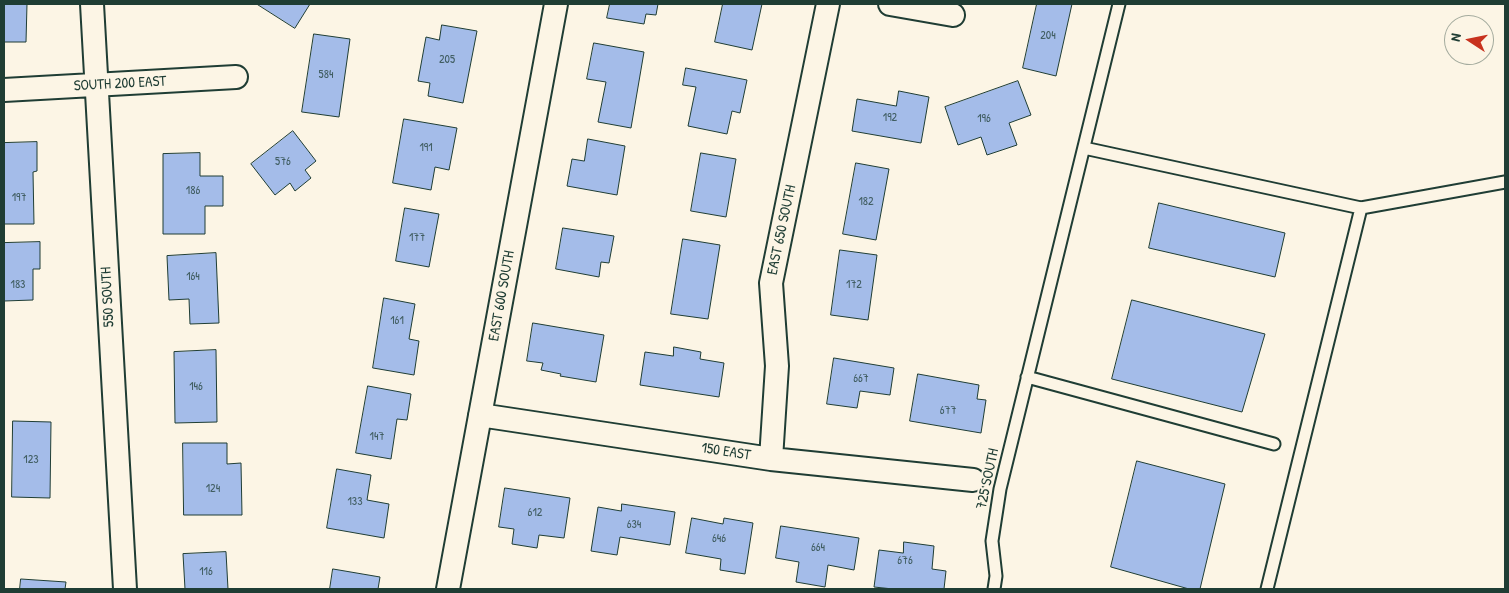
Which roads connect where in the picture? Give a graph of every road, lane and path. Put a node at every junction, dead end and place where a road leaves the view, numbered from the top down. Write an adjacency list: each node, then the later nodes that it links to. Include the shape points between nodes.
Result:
1 (92, 4): 8 (street, 550 SOUTH)
2 (556, 4): 14 (street, EAST 600 SOUTH)
3 (828, 4): 16 (street, EAST 650 SOUTH, via 771,283 777,366)
4 (890, 4): 6 (street)
5 (1119, 4): 10 (lane, 725 SOUTH)
6 (954, 15)
7 (236, 77): 8 (street, SOUTH 200 EAST)
8 (97, 85): 9 (street, SOUTH 200 EAST); 18 (street, 550 SOUTH)
9 (4, 90)
10 (1084, 148): 12 (lane); 13 (lane, 725 SOUTH)
11 (1505, 182): 12 (lane)
12 (1361, 208): 21 (lane)
13 (1027, 377): 15 (lane); 20 (lane, 725 SOUTH, via 1000,489 992,541 996,576)
14 (480, 414): 16 (street, 150 EAST); 19 (street, EAST 600 SOUTH)
15 (1274, 444)
16 (771, 459): 17 (street, 150 EAST)
17 (973, 480)
18 (125, 589)
19 (448, 589)
20 (994, 589)
21 (1267, 589)

